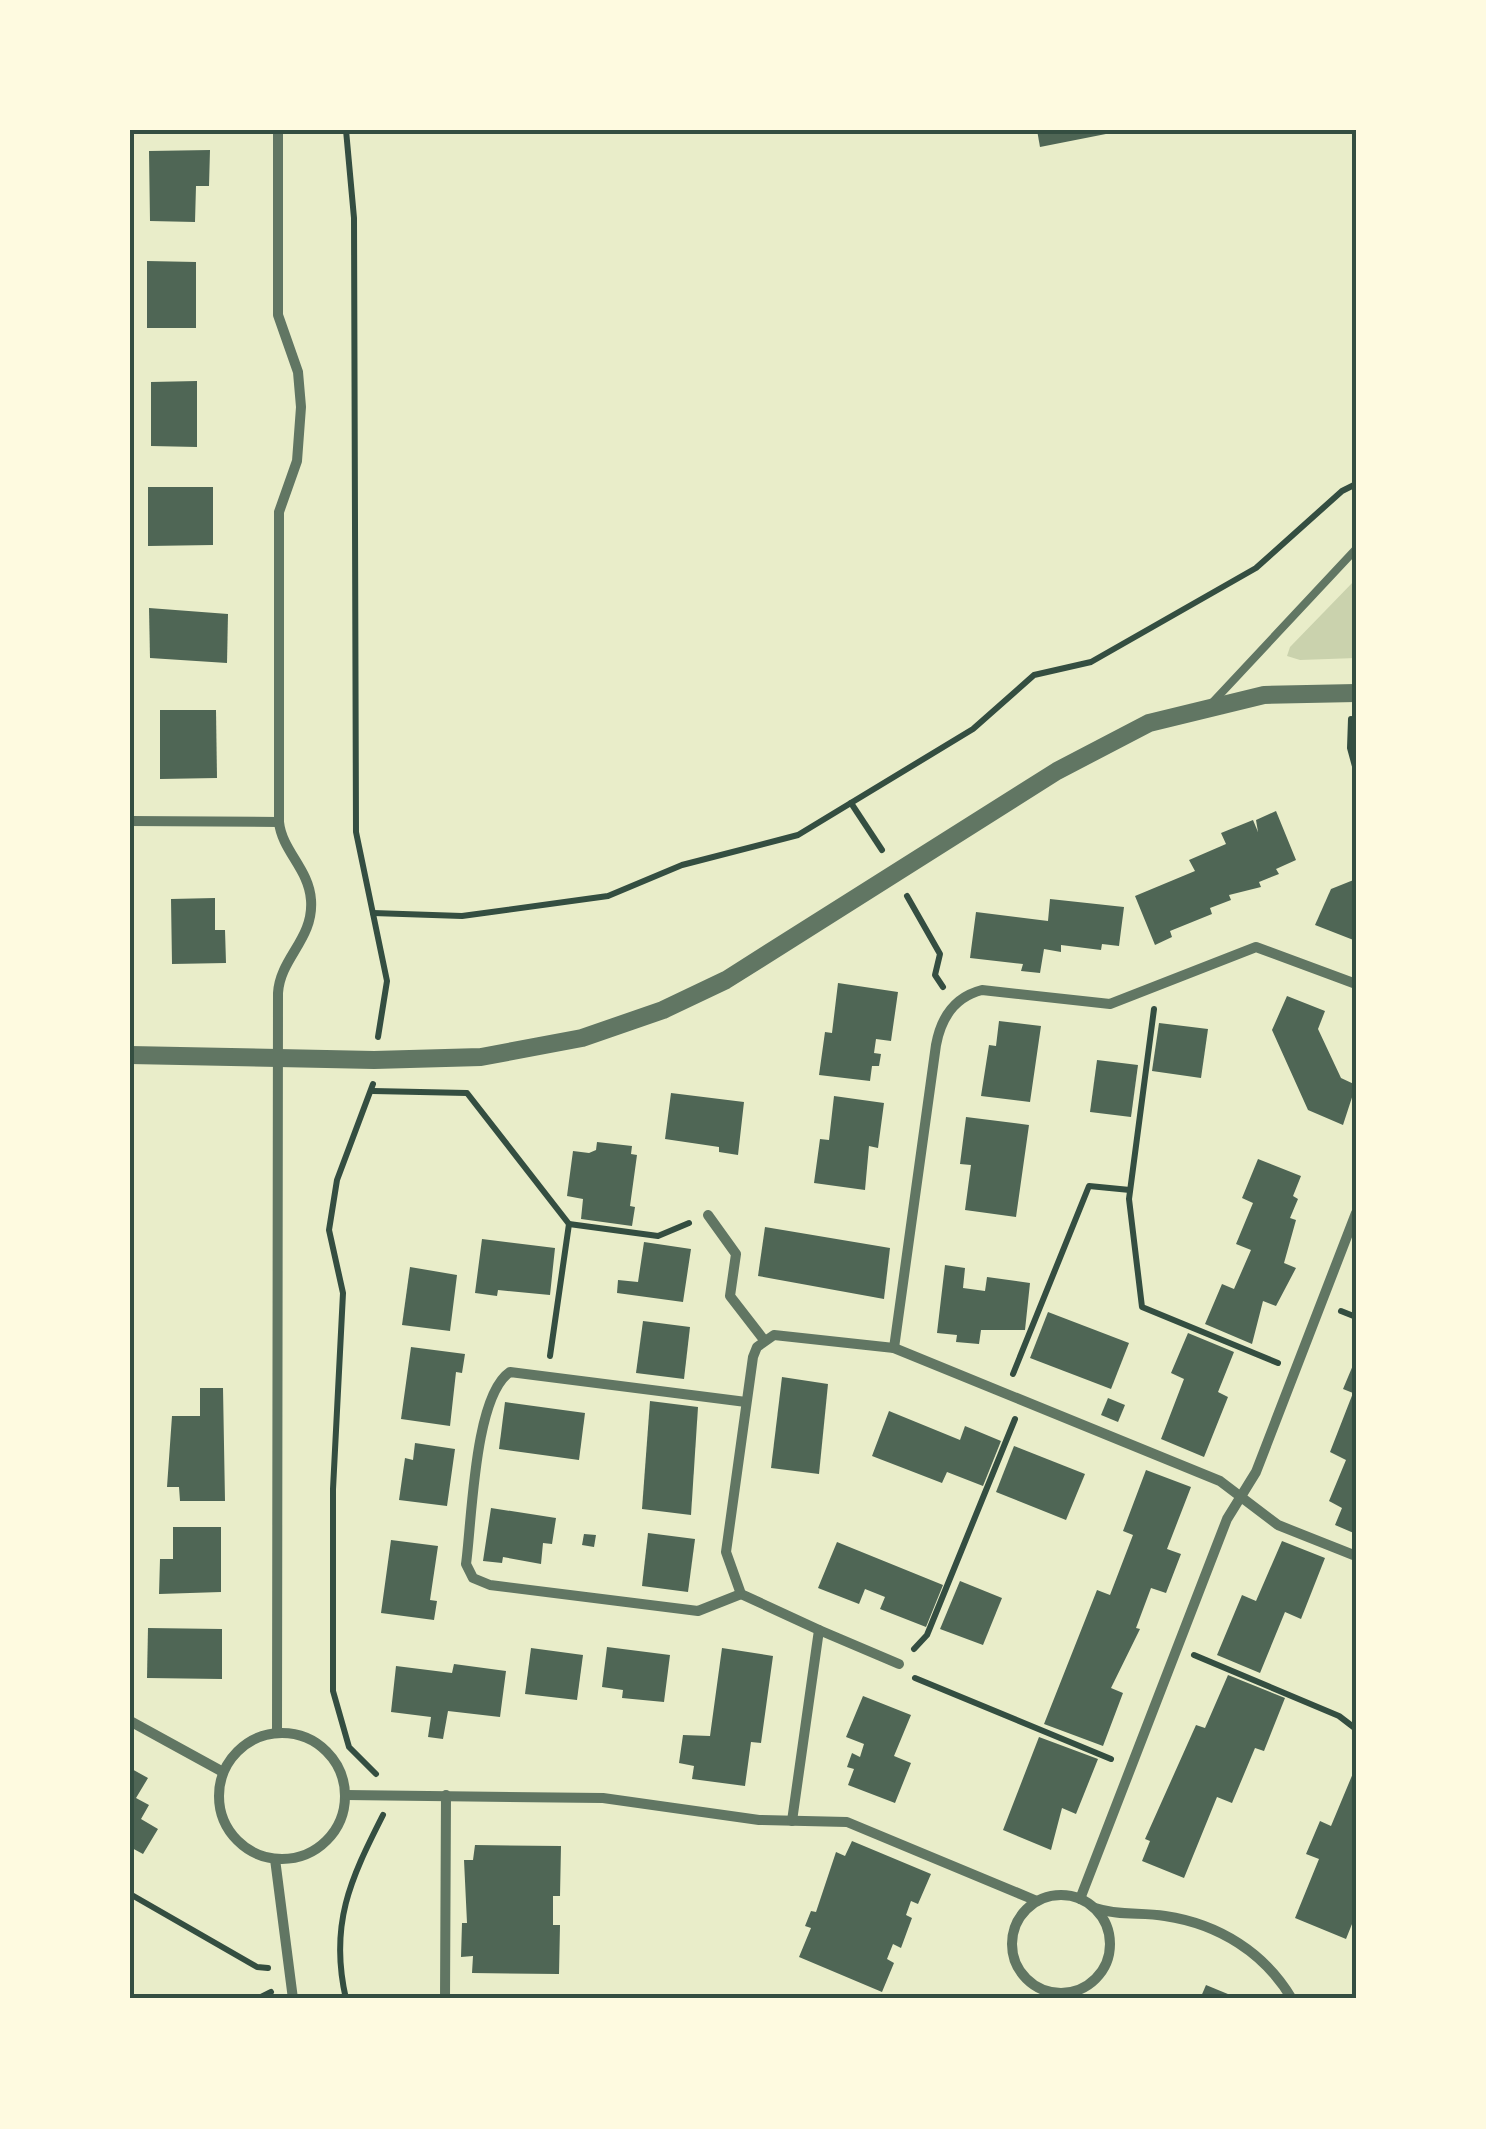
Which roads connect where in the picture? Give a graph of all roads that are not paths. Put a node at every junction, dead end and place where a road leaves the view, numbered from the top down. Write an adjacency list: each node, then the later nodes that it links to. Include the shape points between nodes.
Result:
1 (278, 130): 6 (street, via 278,315 298,372 301,407 298,460 279,512)
2 (1356, 549): 4 (lane)
3 (1354, 693): 4 (street, via 1281,694)
4 (1209, 707): 9 (street, via 1149,724 1057,771 726,980 663,1010 533,1050 481,1057)
5 (130, 821): 6 (street)
6 (279, 822): 9 (street, via 311,900 306,936 278,983)
7 (1356, 984): 13 (street, via 1256,947 1098,1006 993,990 955,1004 936,1044)
8 (130, 1055): 9 (street)
9 (278, 1056): 21 (street)
10 (1356, 1213): 15 (street)
11 (708, 1216): 12 (street, via 736,1254 730,1296)
12 (764, 1340): 13 (street, via 786,1334); 14 (street, via 753,1357)
13 (894, 1348): 15 (street, via 1220,1481)
14 (746, 1402): 17 (street, via 726,1552); 17 (street, via 510,1372 486,1409 468,1572 490,1585 698,1611)
15 (1241, 1498): 16 (street, via 1278,1525); 27 (street, via 1227,1519)
16 (1356, 1556)
17 (741, 1594): 18 (street)
18 (819, 1630): 19 (street); 25 (street)
19 (899, 1664)
20 (130, 1721): 22 (street)
21 (276, 1733): 22 (street, via 250,1741); 23 (street, via 305,1736 321,1746 343,1776)
22 (223, 1772): 26 (street, via 226,1827 239,1843)
23 (346, 1795): 24 (street); 26 (street, via 332,1836 307,1854)
24 (446, 1795): 25 (street, via 603,1798); 32 (street)
25 (792, 1820): 28 (street, via 847,1822)
26 (276, 1859): 31 (street)
27 (1080, 1899): 28 (street); 29 (street)
28 (1037, 1901): 30 (street, via 1012,1938 1018,1968 1044,1990)
29 (1095, 1908): 30 (street, via 1110,1937 1110,1954); 33 (street, via 1178,1919 1240,1943 1268,1962)
30 (1079, 1995)
31 (294, 1999)
32 (444, 1999)
33 (1292, 1999)

